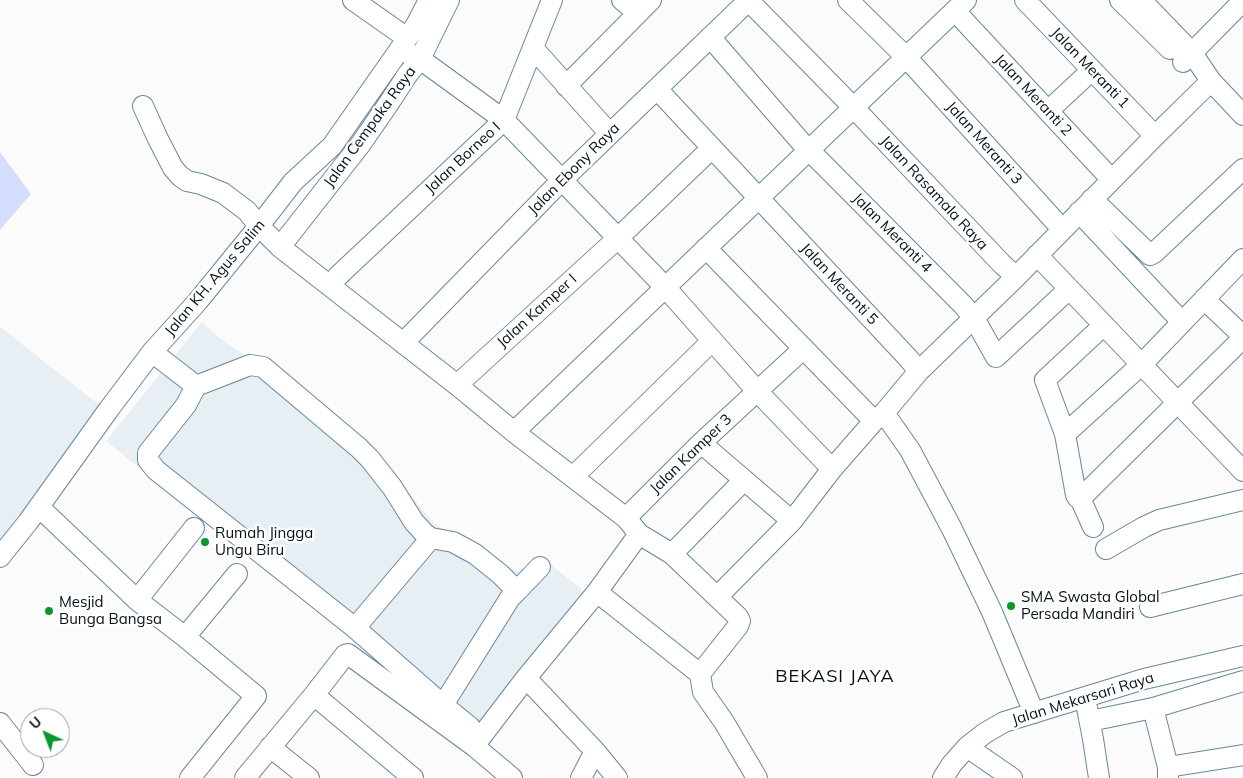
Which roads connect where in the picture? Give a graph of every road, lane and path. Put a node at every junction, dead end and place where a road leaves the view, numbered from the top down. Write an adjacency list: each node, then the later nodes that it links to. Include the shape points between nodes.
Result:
1 (353, 0): 15 (street)
2 (369, 0): 15 (street)
3 (429, 0): 15 (street, Jalan KH. Agus Salim)
4 (449, 0): 20 (street, Jalan Cempaka Raya)
5 (552, 0): 17 (street, Jalan Borneo I)
6 (622, 0): 14 (street)
7 (748, 0): 16 (street, Jalan Ebony Raya); 27 (street, Jalan Rasamala Raya)
8 (1025, 0): 21 (street, Jalan Meranti 1)
9 (1120, 0): 19 (street)
10 (1141, 0): 19 (street)
11 (1243, 1): 19 (street)
12 (855, 2): 18 (street, Jalan Meranti 3)
13 (960, 5): 18 (street); 28 (street, Jalan Meranti 2)
14 (644, 7): 23 (street)
15 (408, 37): 20 (street); 39 (street, Jalan KH. Agus Salim, via 332,146 292,182)
16 (710, 37): 24 (street, Jalan Ebony Raya); 33 (street, Jalan Meranti 4)
17 (534, 48): 23 (street); 29 (street, Jalan Borneo I)
18 (906, 57): 27 (street); 40 (street, Jalan Meranti 3)
19 (1187, 58): 22 (street)
20 (420, 59): 29 (street); 42 (street, Jalan Cempaka Raya, via 360,145)
21 (1092, 70): 28 (street); 31 (street, Jalan Meranti 1)
22 (1211, 81): 25 (street); 31 (street)
23 (566, 86): 30 (street)
24 (657, 89): 30 (street, Jalan Ebony Raya); 32 (street, Jalan Meranti 5)
25 (1239, 101)
26 (143, 106): 39 (street, via 180,176 223,193)
27 (853, 107): 33 (street); 46 (street, Jalan Rasamala Raya)
28 (1048, 111): 36 (street, Jalan Meranti 2)
29 (504, 120): 35 (street); 47 (street, Jalan Borneo I)
30 (610, 134): 35 (street, Jalan Ebony Raya)
31 (1154, 136): 36 (street)
32 (712, 148): 37 (street, Jalan Meranti 5); 41 (street, Jalan Kamper I)
33 (810, 149): 37 (street); 51 (street, Jalan Meranti 4)
34 (1243, 169): 38 (street, via 1150,255)
35 (562, 180): 41 (street); 56 (street, Jalan Ebony Raya)
36 (1112, 180): 38 (street)
37 (758, 198): 43 (street); 60 (street, Jalan Meranti 5)
38 (1086, 206): 40 (street); 52 (street)
39 (260, 226): 42 (street); 58 (street, Jalan KH. Agus Salim)
40 (1062, 229): 44 (street)
41 (618, 238): 48 (street); 61 (street, Jalan Kamper I)
42 (280, 247): 47 (street)
43 (706, 248): 48 (street); 57 (street)
44 (1037, 255): 46 (street); 49 (street)
45 (1243, 259): 50 (street)
46 (1016, 277): 51 (street)
47 (330, 286): 56 (street)
48 (665, 287): 55 (street); 66 (street)
49 (1070, 289): 51 (street, Jalan Meranti 4, via 996,357); 53 (street)
50 (1204, 299): 52 (street); 54 (street)
51 (974, 318): 60 (street)
52 (1182, 322): 59 (street)
53 (1104, 325): 59 (street); 67 (street, via 1045,380)
54 (1243, 337): 64 (street)
55 (712, 341): 63 (street); 71 (street)
56 (404, 344): 61 (street)
57 (803, 349): 63 (street, Jalan Kamper 3); 65 (street)
58 (152, 352): 62 (street); 75 (street, Jalan KH. Agus Salim)
59 (1142, 364): 64 (street); 67 (street)
60 (919, 371): 65 (street)
61 (456, 385): 66 (street)
62 (196, 386): 81 (street, via 250,365 263,367 370,459 414,522); 93 (street, via 186,405 148,453 148,460 156,470)
63 (757, 391): 68 (street, Jalan Kamper 3); 69 (street)
64 (1178, 403): 70 (street); 73 (street)
65 (879, 417): 69 (street); 103 (street, via 914,455 992,612)
66 (514, 432): 71 (street)
67 (1064, 434): 73 (street, via 1076,495)
68 (701, 443): 72 (street); 76 (street, Jalan Kamper 3)
69 (832, 468): 77 (street)
70 (1243, 470)
71 (574, 478): 76 (street)
72 (744, 480): 77 (street); 83 (street)
73 (1080, 498): 78 (street)
74 (1243, 500): 82 (street, via 1159,520)
75 (39, 507): 84 (street, Jalan KH. Agus Salim); 91 (street)
76 (626, 518): 80 (street)
77 (792, 521): 90 (street)
78 (1093, 527)
79 (194, 528): 91 (street)
80 (639, 534): 83 (street); 89 (street)
81 (431, 538): 88 (street, via 453,542 475,554); 93 (street)
82 (1106, 549)
83 (672, 554): 90 (street)
84 (0, 557)
85 (540, 567): 88 (street)
86 (237, 574): 94 (street)
87 (1243, 584): 92 (street)
88 (517, 592): 101 (street, via 510,598)
89 (597, 592): 96 (street); 97 (street)
90 (717, 597): 96 (street, via 740,621)
91 (137, 600): 94 (street)
92 (1150, 607)
93 (355, 628): 101 (street)
94 (185, 637): 114 (street, via 256,696)
95 (1243, 656): 100 (street, Jalan Mekarsari Raya)
96 (700, 674): 121 (street, via 703,692)
97 (526, 678): 106 (street); 109 (street)
98 (1243, 681): 102 (street)
99 (314, 695): 106 (street, via 345,655 350,654); 107 (street); 117 (street)
100 (1084, 697): 103 (street, Jalan Mekarsari Raya); 104 (street)
101 (443, 705): 106 (street)
102 (1154, 708): 104 (street); 113 (street)
103 (1034, 713): 108 (street, Jalan Mekarsari Raya, via 994,726)
104 (1090, 721): 124 (street)
105 (0, 723): 111 (street)
106 (472, 736): 118 (street)
107 (270, 747): 115 (street); 116 (street)
108 (967, 747): 122 (street, Jalan Mekarsari Raya); 123 (street)
109 (595, 751): 119 (street); 120 (street)
110 (1243, 755): 112 (street)
111 (33, 765)
112 (1214, 769): 113 (street)
113 (1168, 772)
114 (190, 778)
115 (245, 778)
116 (309, 778)
117 (413, 778)
118 (512, 778)
119 (581, 778)
120 (617, 778)
121 (756, 778)
122 (943, 778)
123 (1012, 778)
124 (1099, 778)

